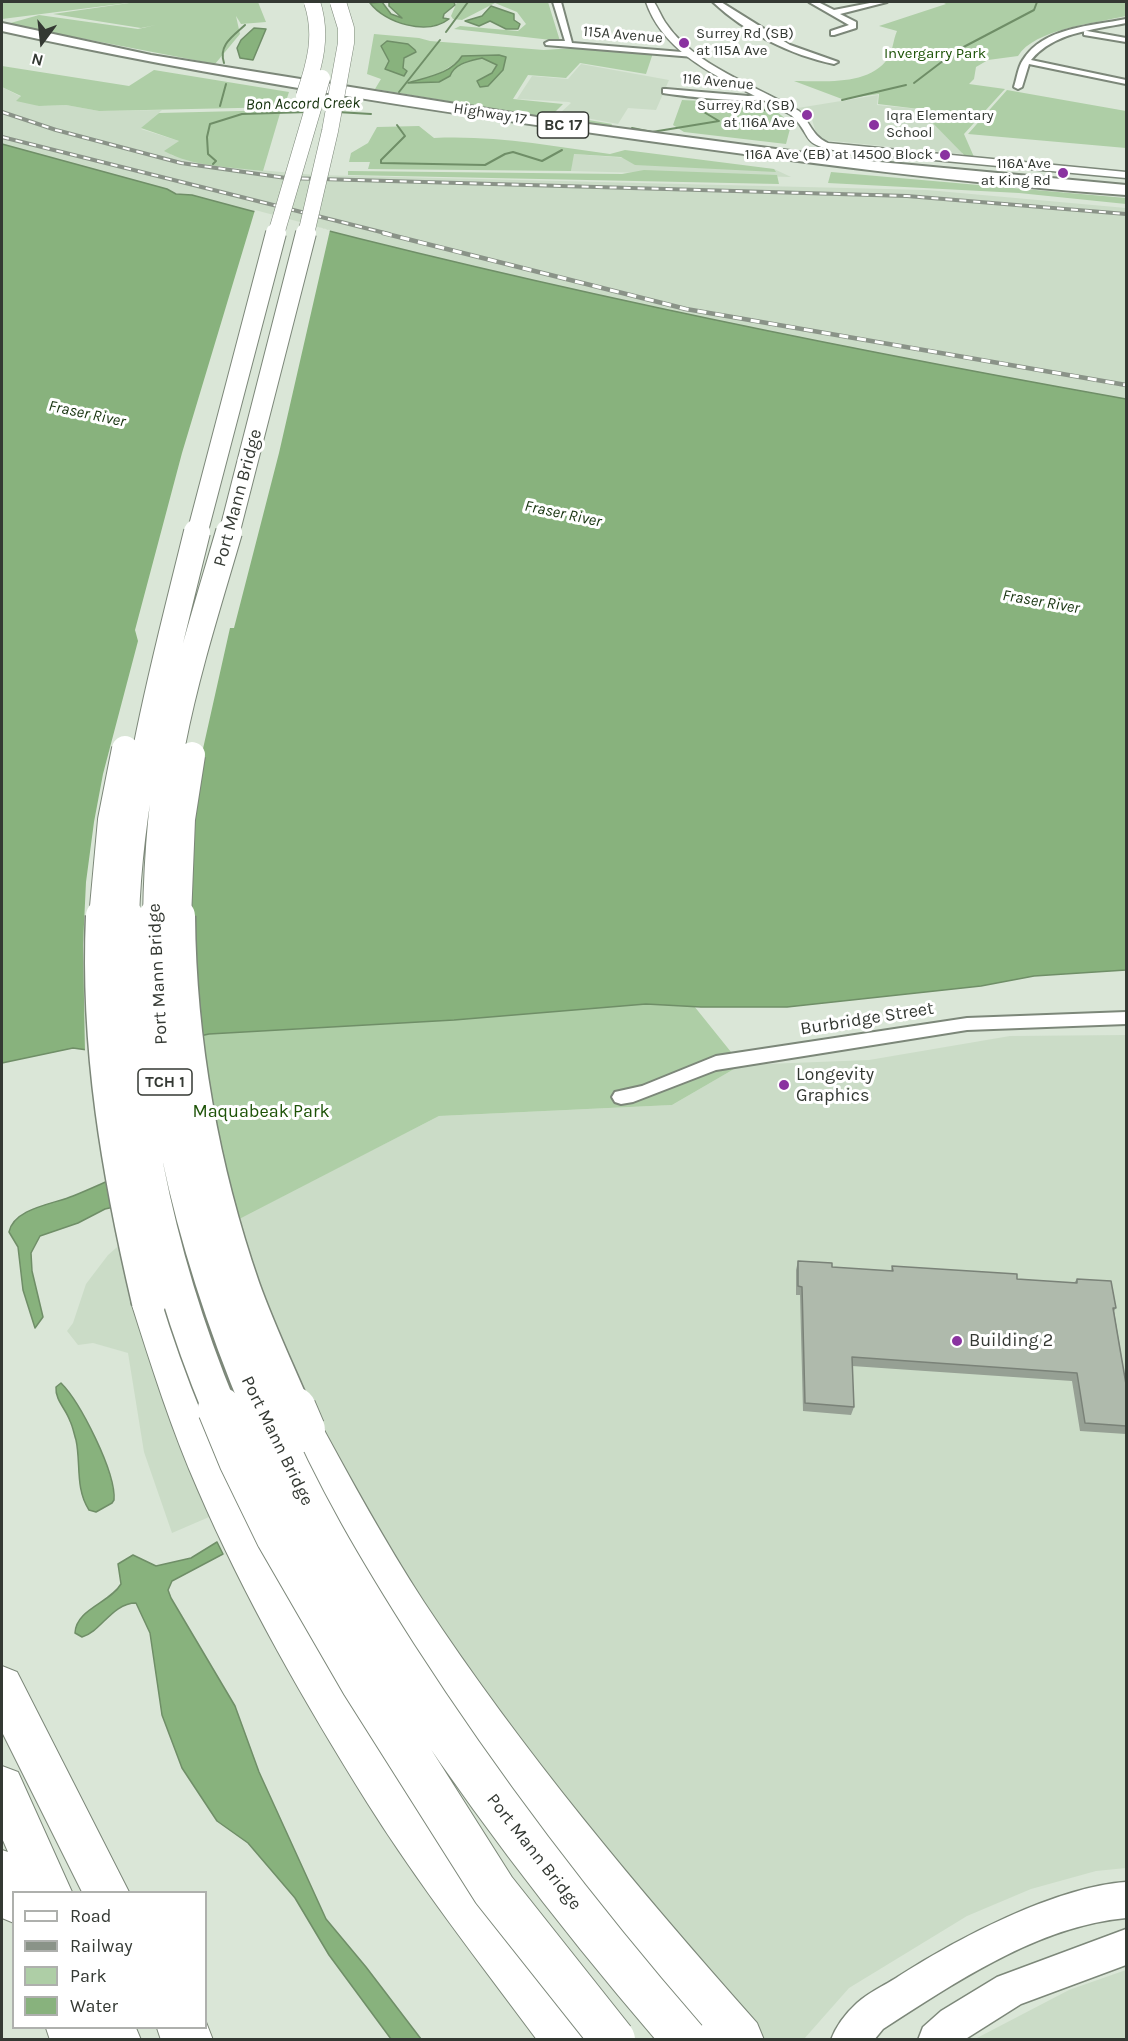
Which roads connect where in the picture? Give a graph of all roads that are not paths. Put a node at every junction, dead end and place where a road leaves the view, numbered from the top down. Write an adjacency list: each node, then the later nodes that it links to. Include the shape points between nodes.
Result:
1 (312, 2): 38 (highway, bridge, via 319,30 316,59 282,160 199,453 119,774 104,880 100,943 106,1077 128,1220 149,1302 175,1383 213,1479 316,1678 386,1790)
2 (324, 2): 39 (highway, Port Mann Bridge / TCH 1, bridge, via 332,29 328,59 296,161 217,453 142,773 127,878 125,940 126,1008 141,1138 177,1291 204,1370 242,1463 306,1588 493,1888)
3 (338, 2): 40 (highway, Port Mann Bridge / TCH 1, bridge, via 346,44 324,161 252,453 177,721 167,772 155,876 153,937 156,1003 173,1131 209,1279 237,1356 275,1445 340,1566 447,1737 517,1833)
4 (351, 2): 41 (highway, bridge, via 359,43 337,161 189,772 178,874 177,934 187,1049 199,1124 237,1268 265,1344 303,1430 368,1549 475,1713 559,1825)
5 (557, 2): 17 (street)
6 (650, 2): 18 (street, via 664,27)
7 (717, 2): 20 (street, via 785,46)
8 (813, 2): 10 (street)
9 (883, 2): 10 (street)
10 (832, 13): 14 (street, via 853,24 852,28)
11 (1126, 21): 13 (street)
12 (2, 29): 26 (highway, Highway 17 / BC 17, via 151,60 554,124 858,165); 27 (highway, Highway 17 / BC 17, via 192,71 697,149 868,170)
13 (1080, 31): 15 (street); 19 (street, via 1039,46)
14 (834, 33)
15 (1126, 40)
16 (549, 43): 17 (street, 115A Avenue)
17 (568, 44): 18 (street, 115A Avenue)
18 (694, 55): 24 (street)
19 (1026, 61): 21 (street); 22 (street)
20 (834, 62)
21 (1126, 82)
22 (1018, 87)
23 (666, 91): 24 (street, 116 Avenue)
24 (767, 98): 25 (street, via 802,118 809,136 820,145)
25 (1126, 175)
26 (1126, 190)
27 (1126, 194)
28 (1126, 1018): 29 (street, Burbridge Street, via 967,1024 730,1060 701,1066 641,1094)
29 (621, 1097)
30 (2, 1687): 34 (highway)
31 (2, 1788): 33 (highway)
32 (2, 1873): 35 (highway)
33 (48, 1891)
34 (105, 1891)
35 (12, 1896)
36 (1126, 1900): 42 (main road, via 1047,1918 941,1970 870,2016)
37 (1126, 1947): 43 (main road, via 1010,1990 954,2024)
38 (567, 2040)
39 (613, 2040)
40 (685, 2040)
41 (740, 2040)
42 (849, 2040)
43 (936, 2040)

